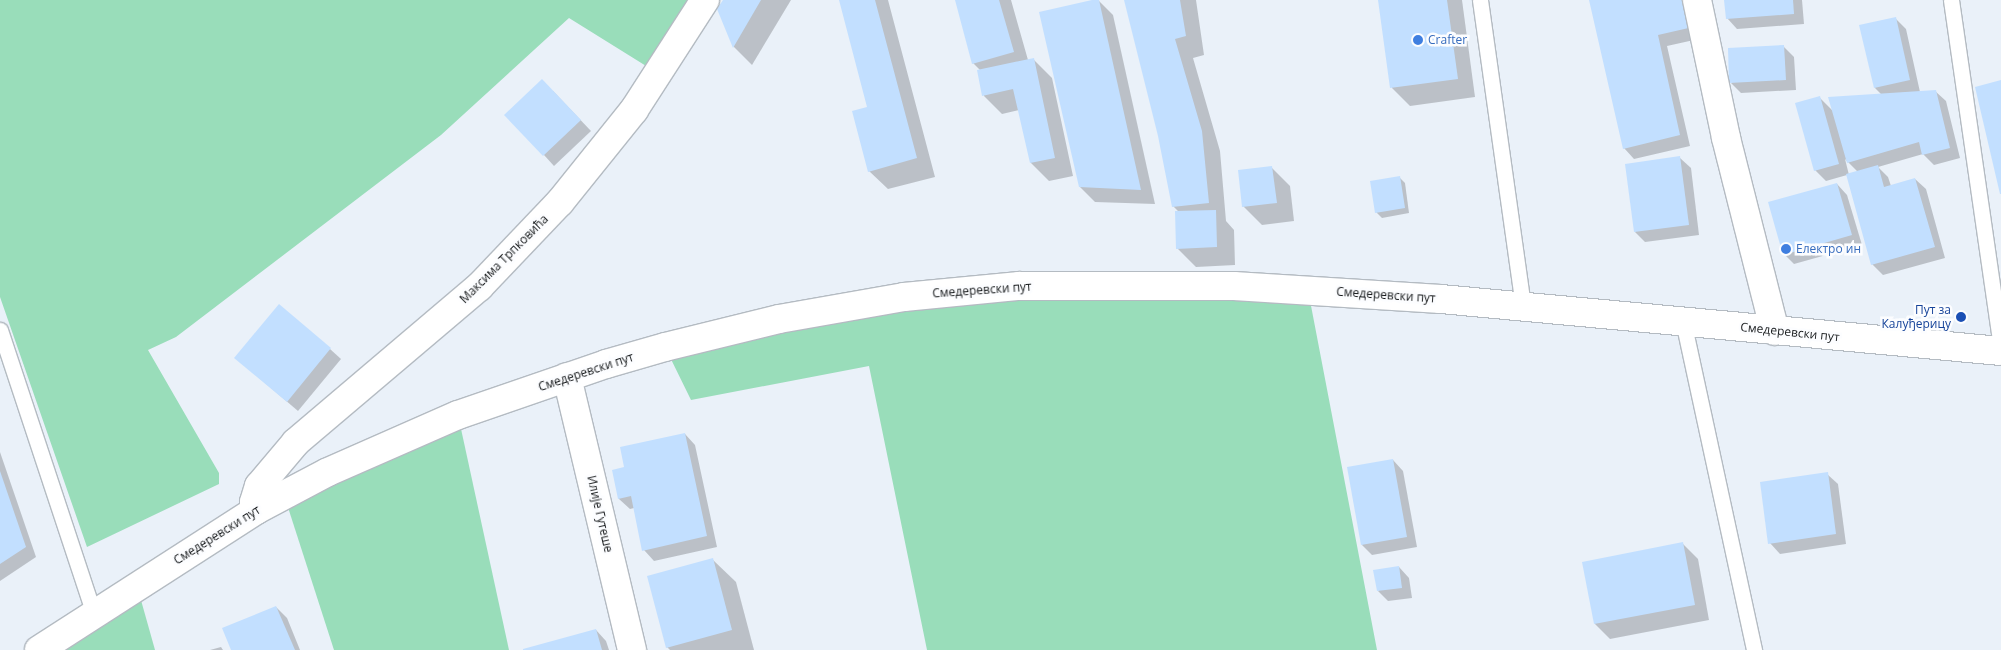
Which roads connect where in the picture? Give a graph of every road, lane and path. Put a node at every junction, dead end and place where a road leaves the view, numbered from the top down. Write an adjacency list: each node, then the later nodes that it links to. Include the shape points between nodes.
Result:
1 (705, 0): 11 (main road, Максима Трпковића, via 634,110 565,196 479,287 296,442 259,486 254,502)
2 (1480, 0): 5 (lane)
3 (1696, 0): 8 (main road, via 1726,138)
4 (1951, 0): 9 (lane)
5 (1523, 307): 6 (main road, Смедеревски пут); 10 (main road, Смедеревски пут, via 1234,286 1100,284 958,290 779,319 665,347)
6 (1683, 321): 8 (main road, Смедеревски пут); 15 (lane)
7 (0, 330): 12 (lane)
8 (1775, 330): 9 (main road, Смедеревски пут)
9 (2001, 349)
10 (568, 377): 11 (main road, Смедеревски пут, via 458,415 388,444); 14 (main road, Илије Гутеше)
11 (256, 510): 12 (main road, Смедеревски пут)
12 (94, 615): 13 (main road, Смедеревски пут)
13 (39, 650)
14 (632, 650)
15 (1754, 650)

